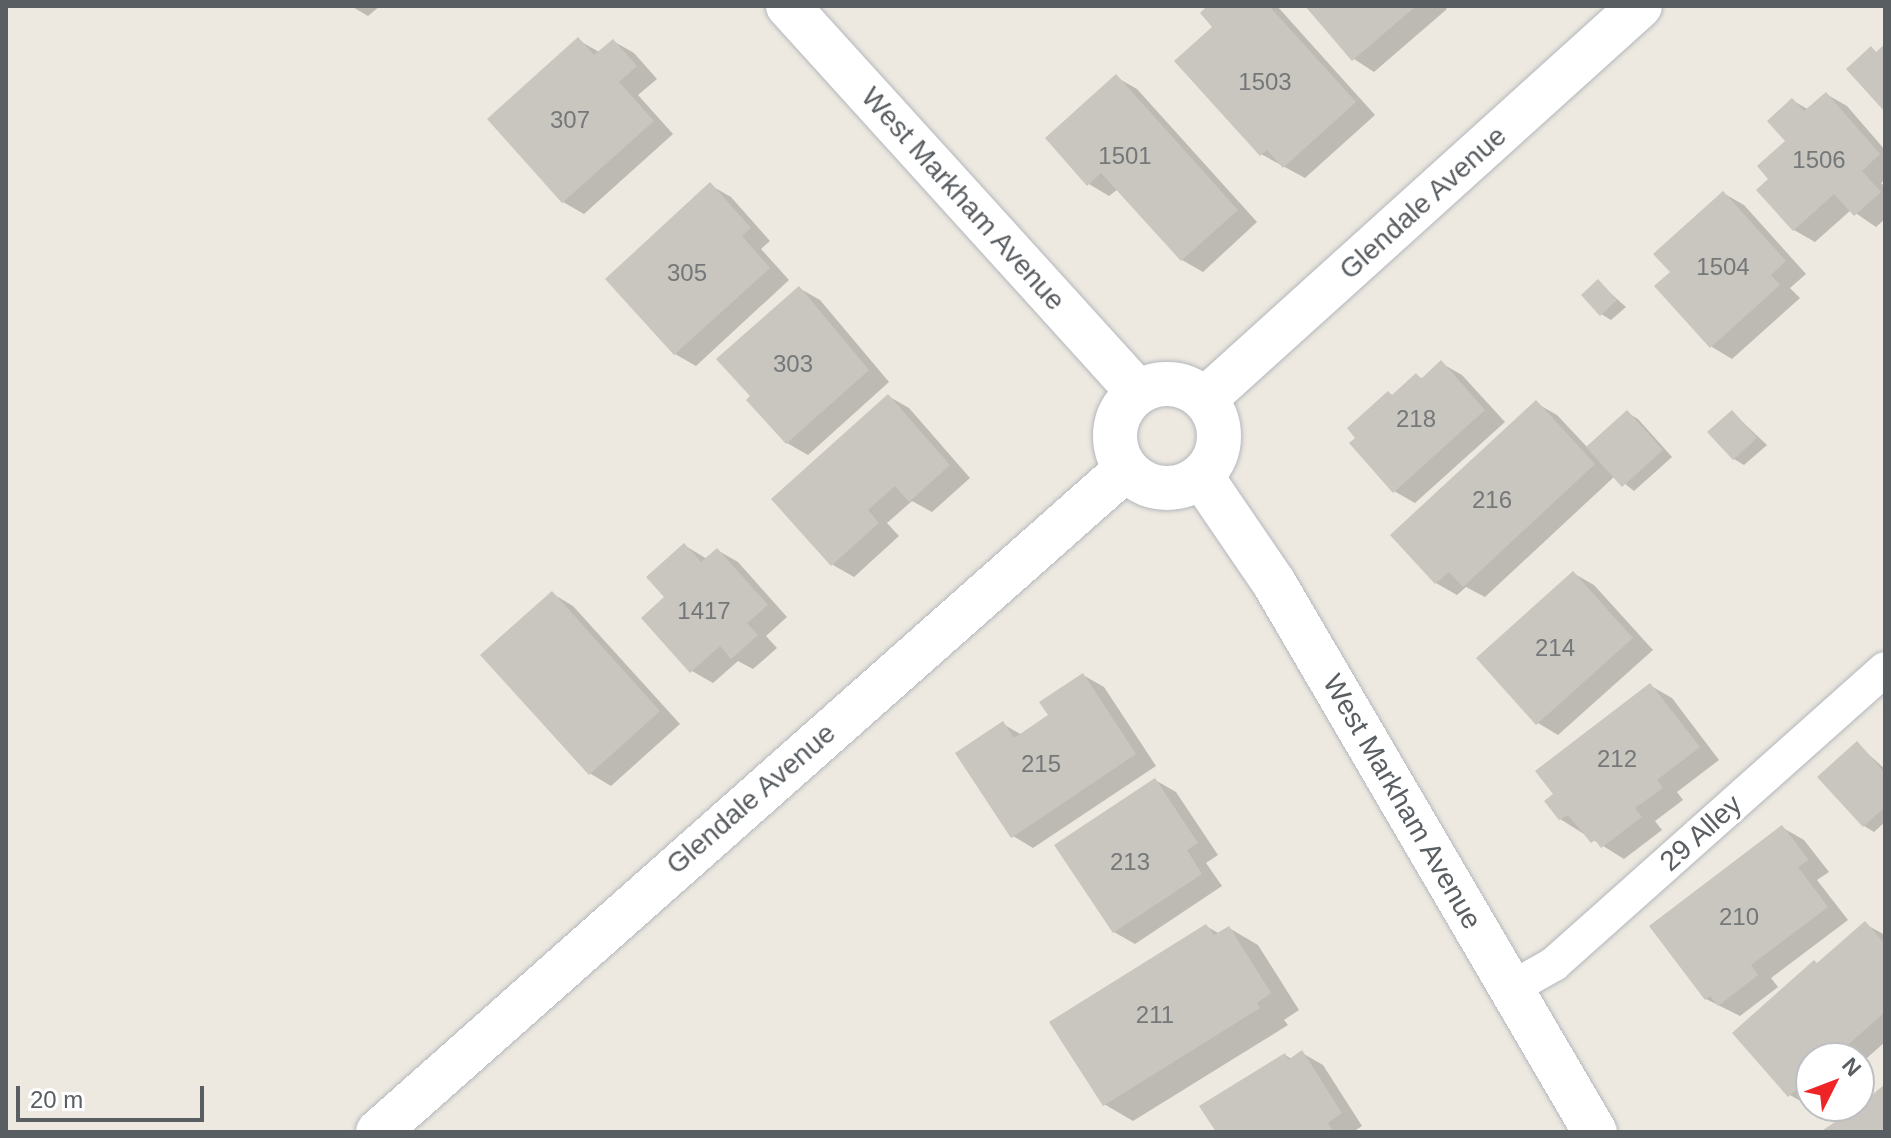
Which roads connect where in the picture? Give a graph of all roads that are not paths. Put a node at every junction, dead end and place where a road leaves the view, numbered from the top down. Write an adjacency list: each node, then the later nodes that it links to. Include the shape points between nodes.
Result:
1 (788, 6): 3 (street, West Markham Avenue)
2 (1640, 6): 4 (street, Glendale Avenue)
3 (1138, 392): 4 (street, via 1173,384); 5 (street, via 1125,403 1115,428)
4 (1205, 399): 6 (street, via 1219,430 1219,447)
5 (1126, 469): 6 (street, via 1138,480 1162,488 1187,485); 9 (street, Glendale Avenue)
6 (1201, 476): 8 (street, West Markham Avenue, via 1274,583)
7 (1885, 669): 8 (lane, 29 Alley, via 1554,964)
8 (1510, 989): 10 (street, West Markham Avenue)
9 (378, 1132)
10 (1595, 1132)

